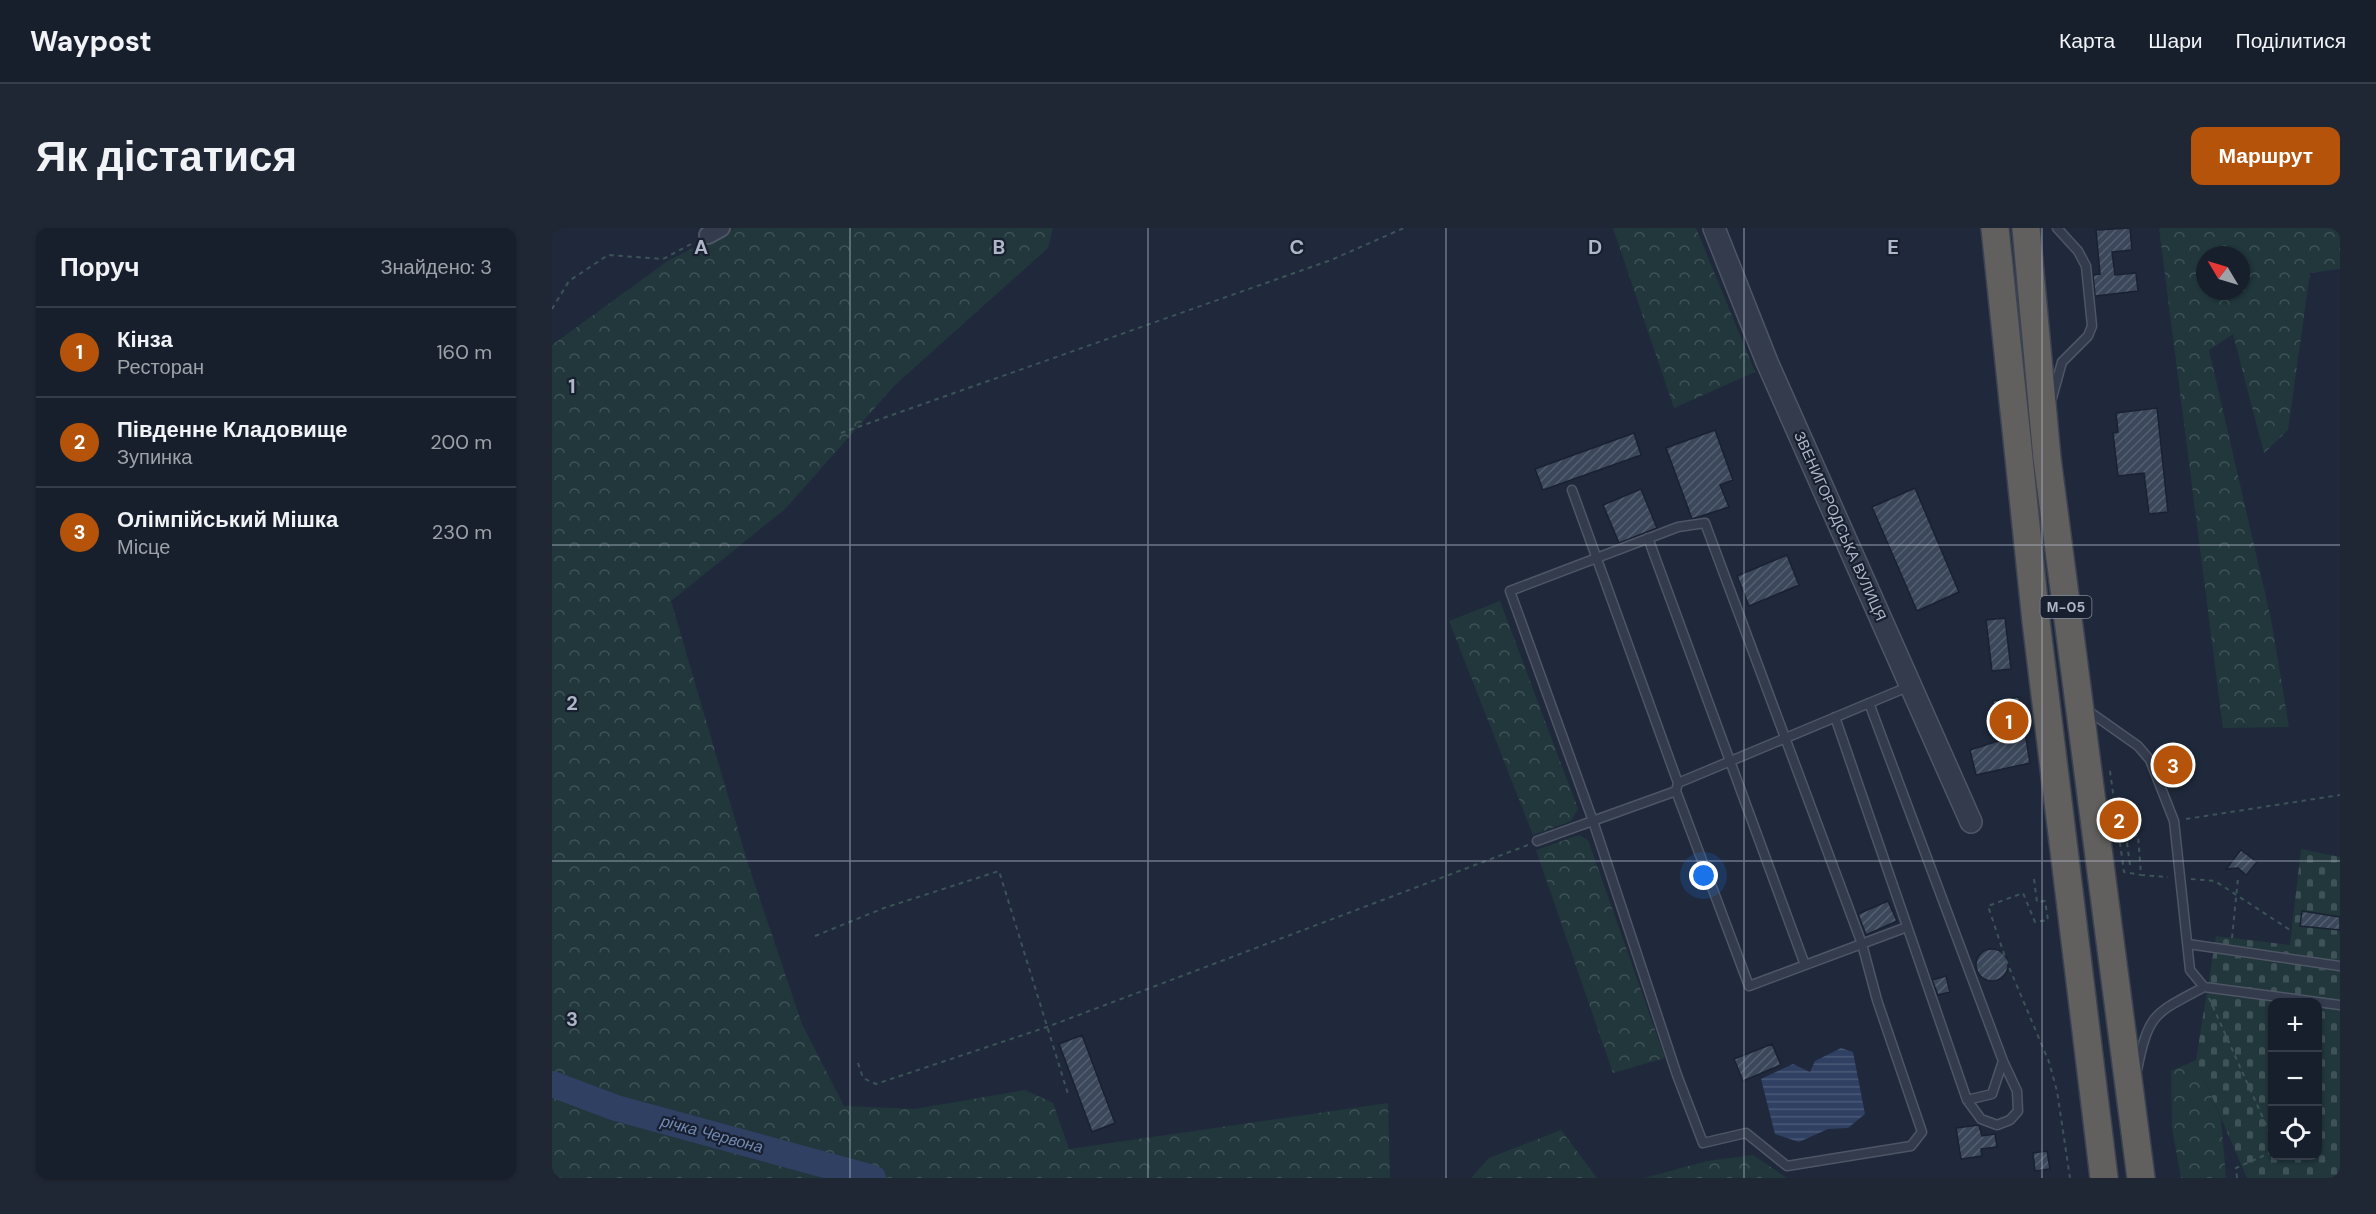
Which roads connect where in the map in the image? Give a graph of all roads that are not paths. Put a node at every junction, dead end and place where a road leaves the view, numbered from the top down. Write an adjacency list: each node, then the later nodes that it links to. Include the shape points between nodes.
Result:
1 (1714, 228): 9 (street, ЗВЕНИГОРОДСЬКА ВУЛИЦЯ, via 1767,363)
2 (1995, 228): 29 (highway, М-05, via 2036,621)
3 (2026, 228): 5 (highway, М-05)
4 (2057, 228): 5 (lane, via 2086,266 2092,326 2088,336 2062,362)
5 (2044, 434): 11 (highway, М-05)
6 (1572, 490): 8 (lane)
7 (1648, 538): 8 (lane); 13 (lane, via 1678,526 1705,523); 14 (lane)
8 (1597, 558): 15 (lane); 16 (lane, via 1510,591)
9 (1911, 686): 10 (lane); 17 (street, ЗВЕНИГОРОДСЬКА ВУЛИЦЯ)
10 (1869, 703): 12 (lane); 26 (lane)
11 (2079, 704): 20 (lane, via 2138,746 2150,760 2174,821); 28 (highway, М-05)
12 (1835, 717): 13 (lane); 19 (lane)
13 (1784, 739): 14 (lane); 21 (lane)
14 (1730, 761): 15 (lane); 22 (lane)
15 (1677, 787): 16 (lane); 22 (lane, via 1749,986)
16 (1593, 821): 18 (lane); 21 (lane, via 1703,1143 1746,1133 1787,1166 1911,1146 1922,1132)
17 (1971, 822)
18 (1537, 841)
19 (1907, 927): 21 (lane); 27 (lane)
20 (2188, 944): 23 (lane); 24 (lane, via 2190,970)
21 (1862, 945): 22 (lane)
22 (1805, 965)
23 (2340, 966)
24 (2204, 987): 25 (lane); 28 (lane, via 2152,1018)
25 (2340, 1005)
26 (2002, 1061): 27 (lane, via 1992,1094); 27 (lane, via 2017,1092 2018,1111 2010,1120 1997,1125 1981,1119)
27 (1967, 1100)
28 (2131, 1102): 30 (highway, М-05)
29 (2104, 1178)
30 (2141, 1178)

